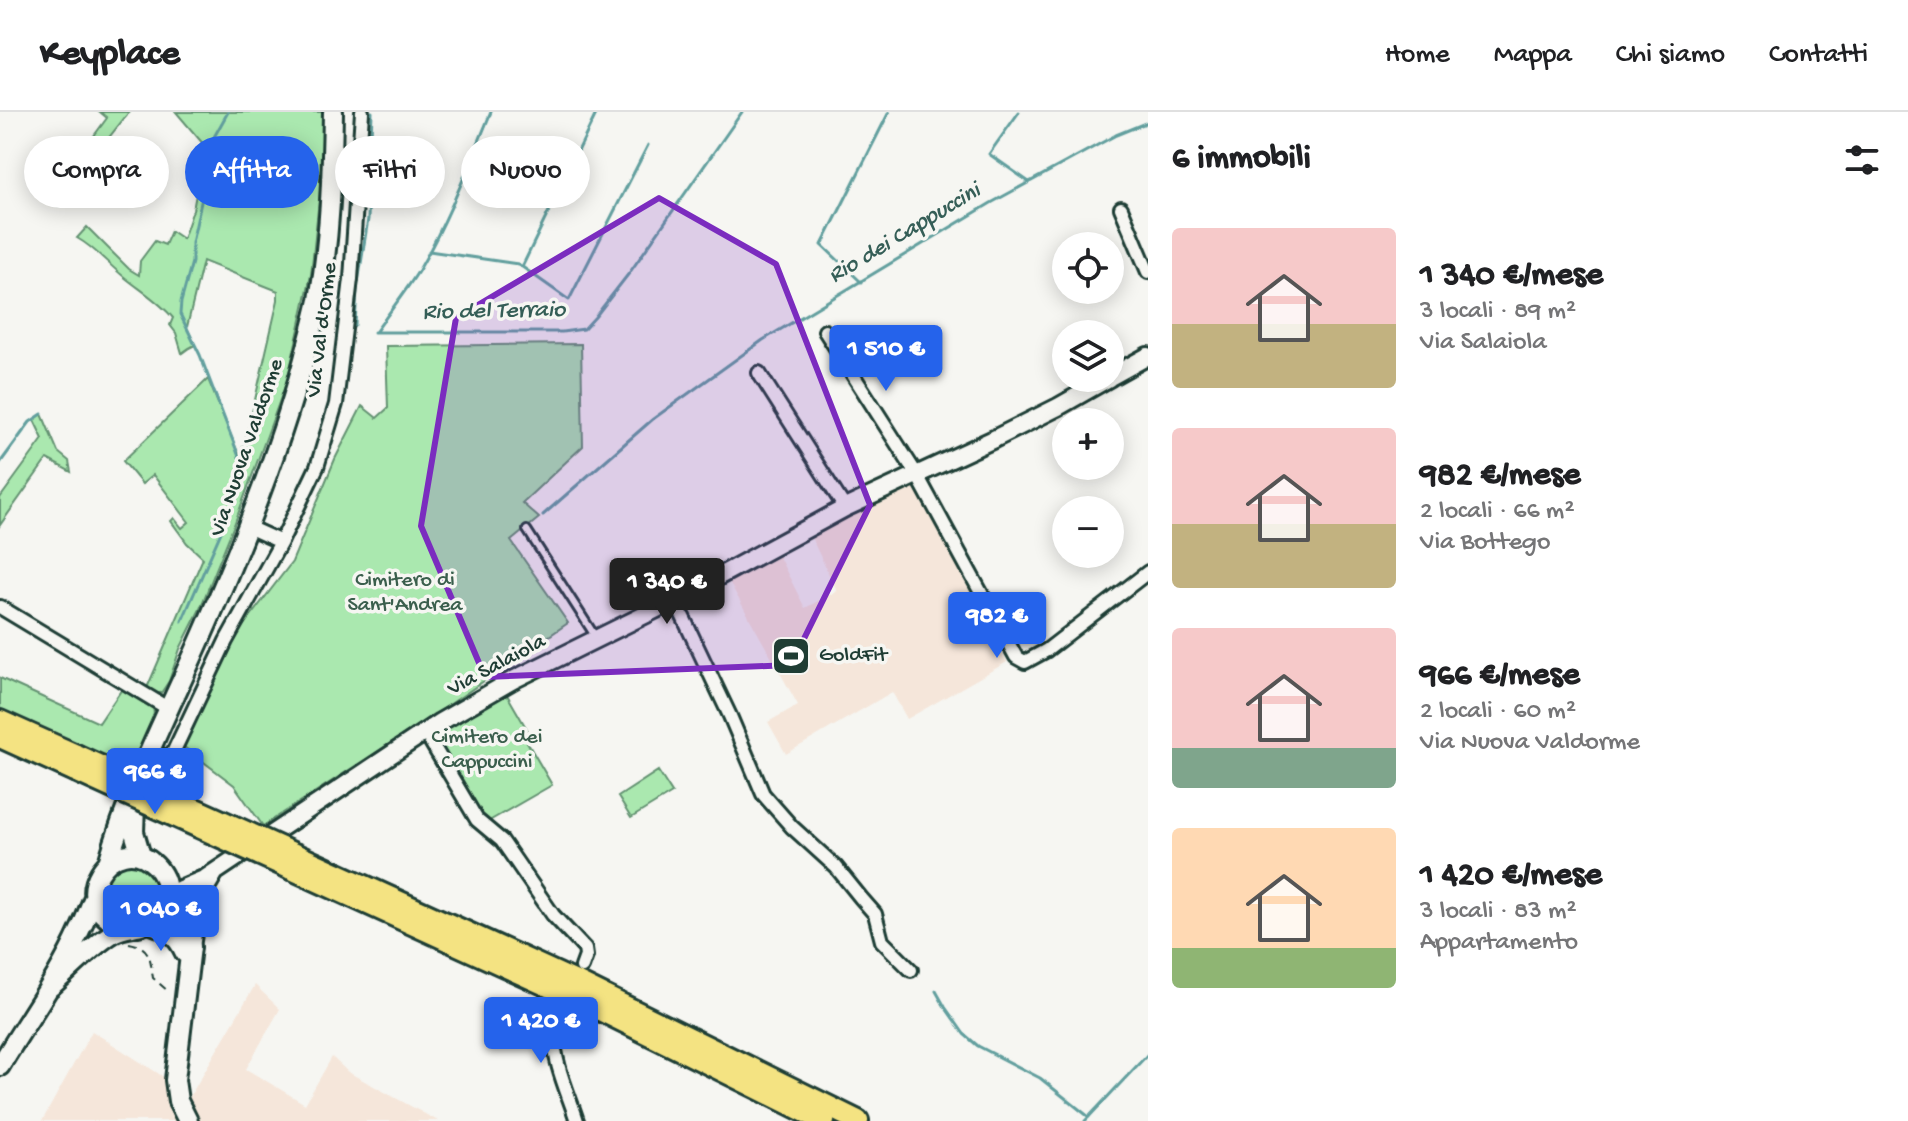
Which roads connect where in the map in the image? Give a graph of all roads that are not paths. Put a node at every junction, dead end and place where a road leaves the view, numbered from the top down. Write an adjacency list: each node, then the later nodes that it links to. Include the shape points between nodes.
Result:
1 (333, 112): 12 (main road, Via Nuova Valdorme, via 328,239 318,303 291,406)
2 (362, 112): 14 (street, Via Val d'Orme, via 336,404 317,467)
3 (1121, 208): 4 (street)
4 (1148, 272)
5 (825, 331): 10 (street)
6 (1148, 356): 7 (street, Via Salaiola)
7 (1124, 370)
8 (759, 373): 11 (street)
9 (1083, 392): 10 (street, Via Salaiola)
10 (917, 475): 11 (street, Via Salaiola); 15 (street, via 1016,657 1025,662)
11 (845, 508): 16 (street, Via Salaiola)
12 (248, 527): 14 (street); 19 (main road, Via Nuova Valdorme)
13 (527, 530): 18 (lane)
14 (281, 542): 23 (street, Via Val d'Orme, via 171,757)
15 (1148, 572)
16 (675, 600): 18 (street, Via Salaiola); 38 (street, via 763,794 836,867 875,914 882,941)
17 (0, 607): 19 (street)
18 (597, 639): 21 (street, Via Salaiola)
19 (169, 709): 23 (main road, Via Nuova Valdorme)
20 (0, 721): 24 (highway)
21 (425, 732): 30 (street, Via Salaiola); 37 (street, via 477,820 502,841 553,915 585,949)
22 (0, 737): 24 (highway)
23 (150, 753): 25 (main road, Via Nuova Valdorme)
24 (75, 763): 27 (highway, bridge)
25 (138, 781): 26 (main road, Via Nuova Valdorme, via 134,832); 28 (main road, Via Nuova Valdorme)
26 (141, 856): 28 (main road, via 124,855); 29 (main road)
27 (293, 861): 44 (highway); 45 (highway, via 578,983)
28 (108, 863): 31 (main road, via 98,875)
29 (159, 868): 30 (street, Via Salaiola, via 183,877); 32 (main road, via 166,883)
30 (218, 870): 32 (street, Via Salaiola); 35 (street, via 198,901)
31 (95, 895): 34 (main road, via 104,916); 39 (main road)
32 (165, 901): 33 (main road); 35 (main road)
33 (147, 923): 34 (main road); 36 (main road, via 174,935)
34 (125, 935): 39 (main road, via 102,941)
35 (191, 947): 36 (main road)
36 (189, 967): 42 (main road, via 175,1080)
37 (582, 967)
38 (911, 970)
39 (48, 989): 41 (main road)
40 (562, 1010): 43 (street, via 555,1044)
41 (0, 1066)
42 (188, 1121)
43 (577, 1121)
44 (824, 1121)
45 (858, 1121)

